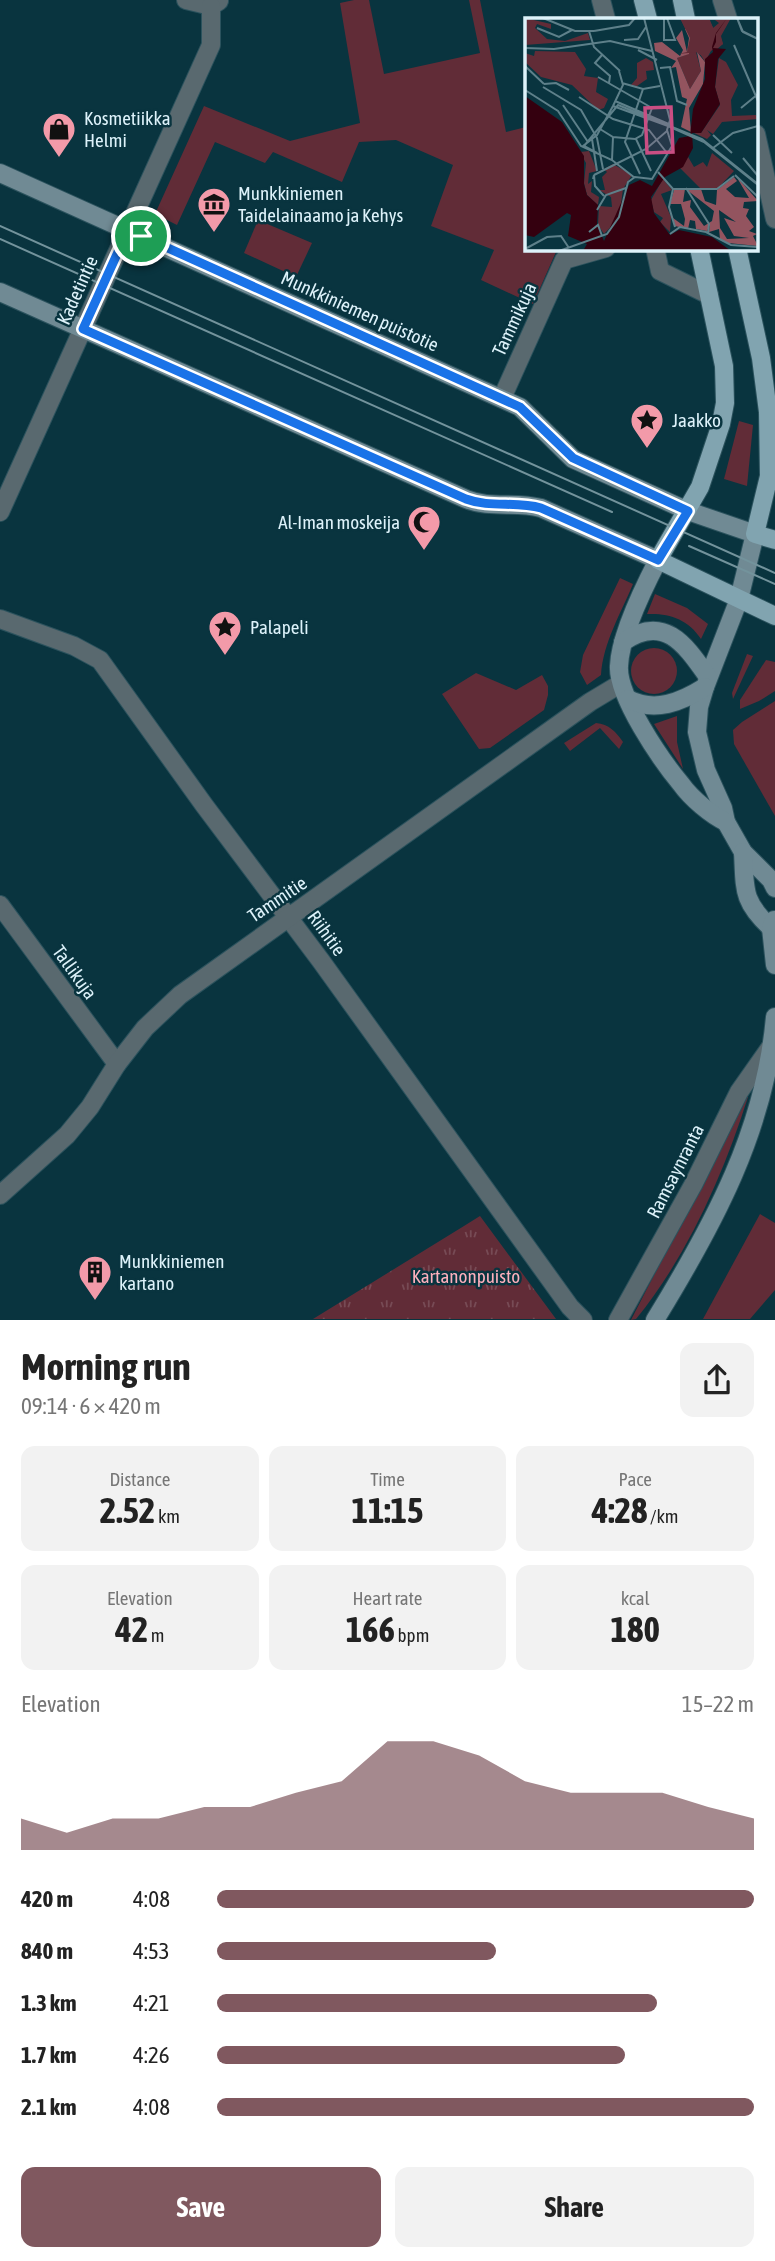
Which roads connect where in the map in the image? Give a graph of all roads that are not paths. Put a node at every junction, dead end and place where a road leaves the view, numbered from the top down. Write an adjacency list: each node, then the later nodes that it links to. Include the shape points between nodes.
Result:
1 (186, 0): 6 (street)
2 (601, 0): 7 (street)
3 (643, 0): 8 (main road)
4 (682, 0): 9 (main road)
5 (721, 0): 10 (street); 11 (street)
6 (216, 3): 15 (street, Kadetintie, via 211,45)
7 (606, 18)
8 (648, 18)
9 (687, 18)
10 (714, 18)
11 (728, 18)
12 (758, 143): 14 (street)
13 (0, 173): 15 (street, Munkkiniemen puistotie)
14 (775, 219)
15 (128, 230): 22 (street, Kadetintie); 23 (street, Munkkiniemen puistotie)
16 (599, 250): 23 (street, Tammikuja, via 564,260)
17 (655, 250): 21 (street, via 660,271)
18 (699, 250): 21 (main road)
19 (737, 250): 24 (main road, via 766,386)
20 (0, 292): 22 (street)
21 (709, 295): 25 (main road, via 724,366 724,403 721,424)
22 (83, 329): 26 (street, Kadetintie); 29 (street, via 466,499 485,505 541,508)
23 (502, 398): 25 (street, Munkkiniemen puistotie, via 525,410 573,458)
24 (772, 473): 27 (main road)
25 (688, 511): 27 (street, Munkkiniemen puistotie); 29 (main road)
26 (0, 512)
27 (755, 534): 28 (main road); 30 (street)
28 (775, 540)
29 (658, 560): 30 (main road); 33 (street)
30 (739, 599): 31 (main road); 34 (street)
31 (775, 616)
32 (0, 619): 40 (street, Riihitie, via 100,660)
33 (623, 642): 34 (street, via 646,632 672,635 682,642); 35 (street, via 618,665)
34 (707, 682): 35 (street, via 684,700 665,705 641,705); 36 (street, via 698,719 700,750)
35 (624, 691): 36 (street, via 682,787); 40 (street, Tammitie, via 590,702)
36 (726, 822): 37 (street)
37 (743, 852): 38 (street); 41 (street, via 745,890 753,912)
38 (775, 888)
39 (0, 905): 45 (street, Tallikuja)
40 (289, 916): 45 (street, Tammitie, via 180,995 145,1028); 47 (street, Riihitie)
41 (774, 923): 42 (street)
42 (775, 965)
43 (775, 1017): 44 (street, Ramsaynranta)
44 (772, 1045): 48 (street, Ramsaynranta, via 739,1092); 49 (street, Ramsaynranta, via 764,1087 741,1156 698,1249)
45 (117, 1064): 46 (street, Tammitie, via 67,1136)
46 (0, 1195)
47 (583, 1320)
48 (618, 1320)
49 (655, 1320)

